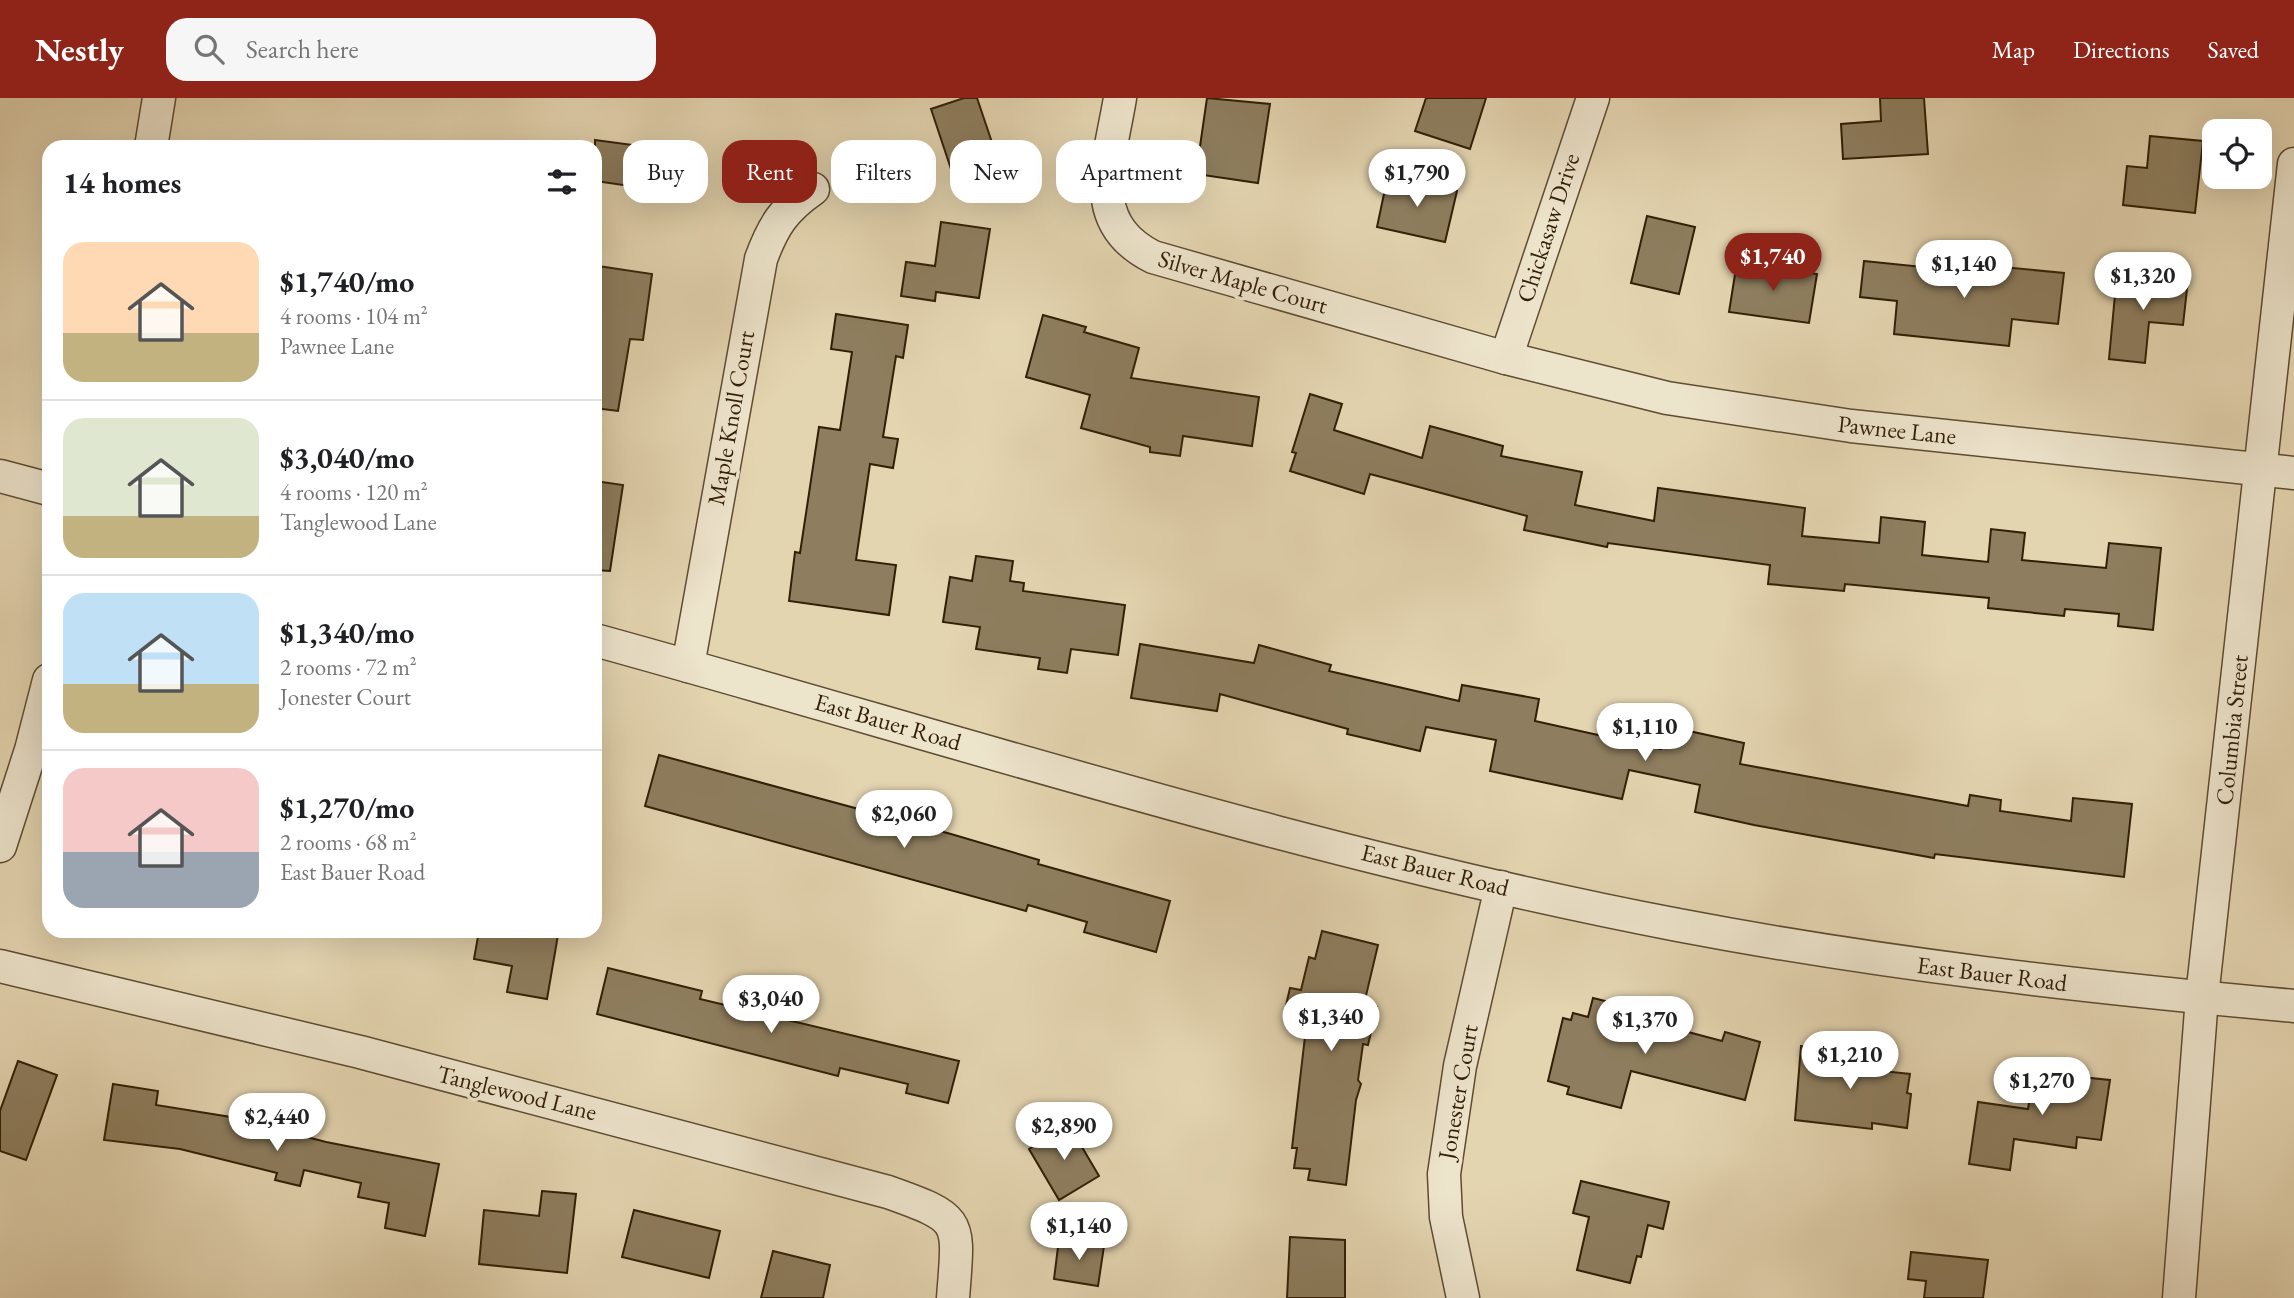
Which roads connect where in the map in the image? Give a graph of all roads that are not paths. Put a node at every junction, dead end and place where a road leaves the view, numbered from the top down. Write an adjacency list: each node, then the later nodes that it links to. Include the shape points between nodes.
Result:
1 (159, 98): 4 (street)
2 (1119, 98): 7 (street, Silver Maple Court, via 1105,190 1113,221 1132,246 1153,257)
3 (1593, 98): 7 (street, Chickasaw Drive)
4 (152, 140)
5 (2294, 164): 8 (street, Columbia Street)
6 (796, 203): 13 (street, Maple Knoll Court, via 771,230 761,259)
7 (1506, 358): 8 (street, Pawnee Lane, via 1598,383 1753,412)
8 (2262, 469): 9 (street, Pawnee Lane); 18 (street, Columbia Street)
9 (2294, 472)
10 (0, 476): 11 (street)
11 (42, 487)
12 (602, 642): 13 (street, East Bauer Road)
13 (688, 666): 16 (street, East Bauer Road, via 1291,835)
14 (42, 707): 15 (street)
15 (0, 846)
16 (1501, 887): 18 (street, East Bauer Road, via 1853,957); 21 (street, Jonester Court, via 1460,1066 1444,1174 1446,1217)
17 (0, 967): 20 (street, Tanglewood Lane, via 360,1052 888,1192 936,1209 951,1221 956,1238)
18 (2202, 997): 19 (street, East Bauer Road); 22 (street, Columbia Street)
19 (2294, 1006)
20 (953, 1298)
21 (1463, 1298)
22 (2179, 1298)

